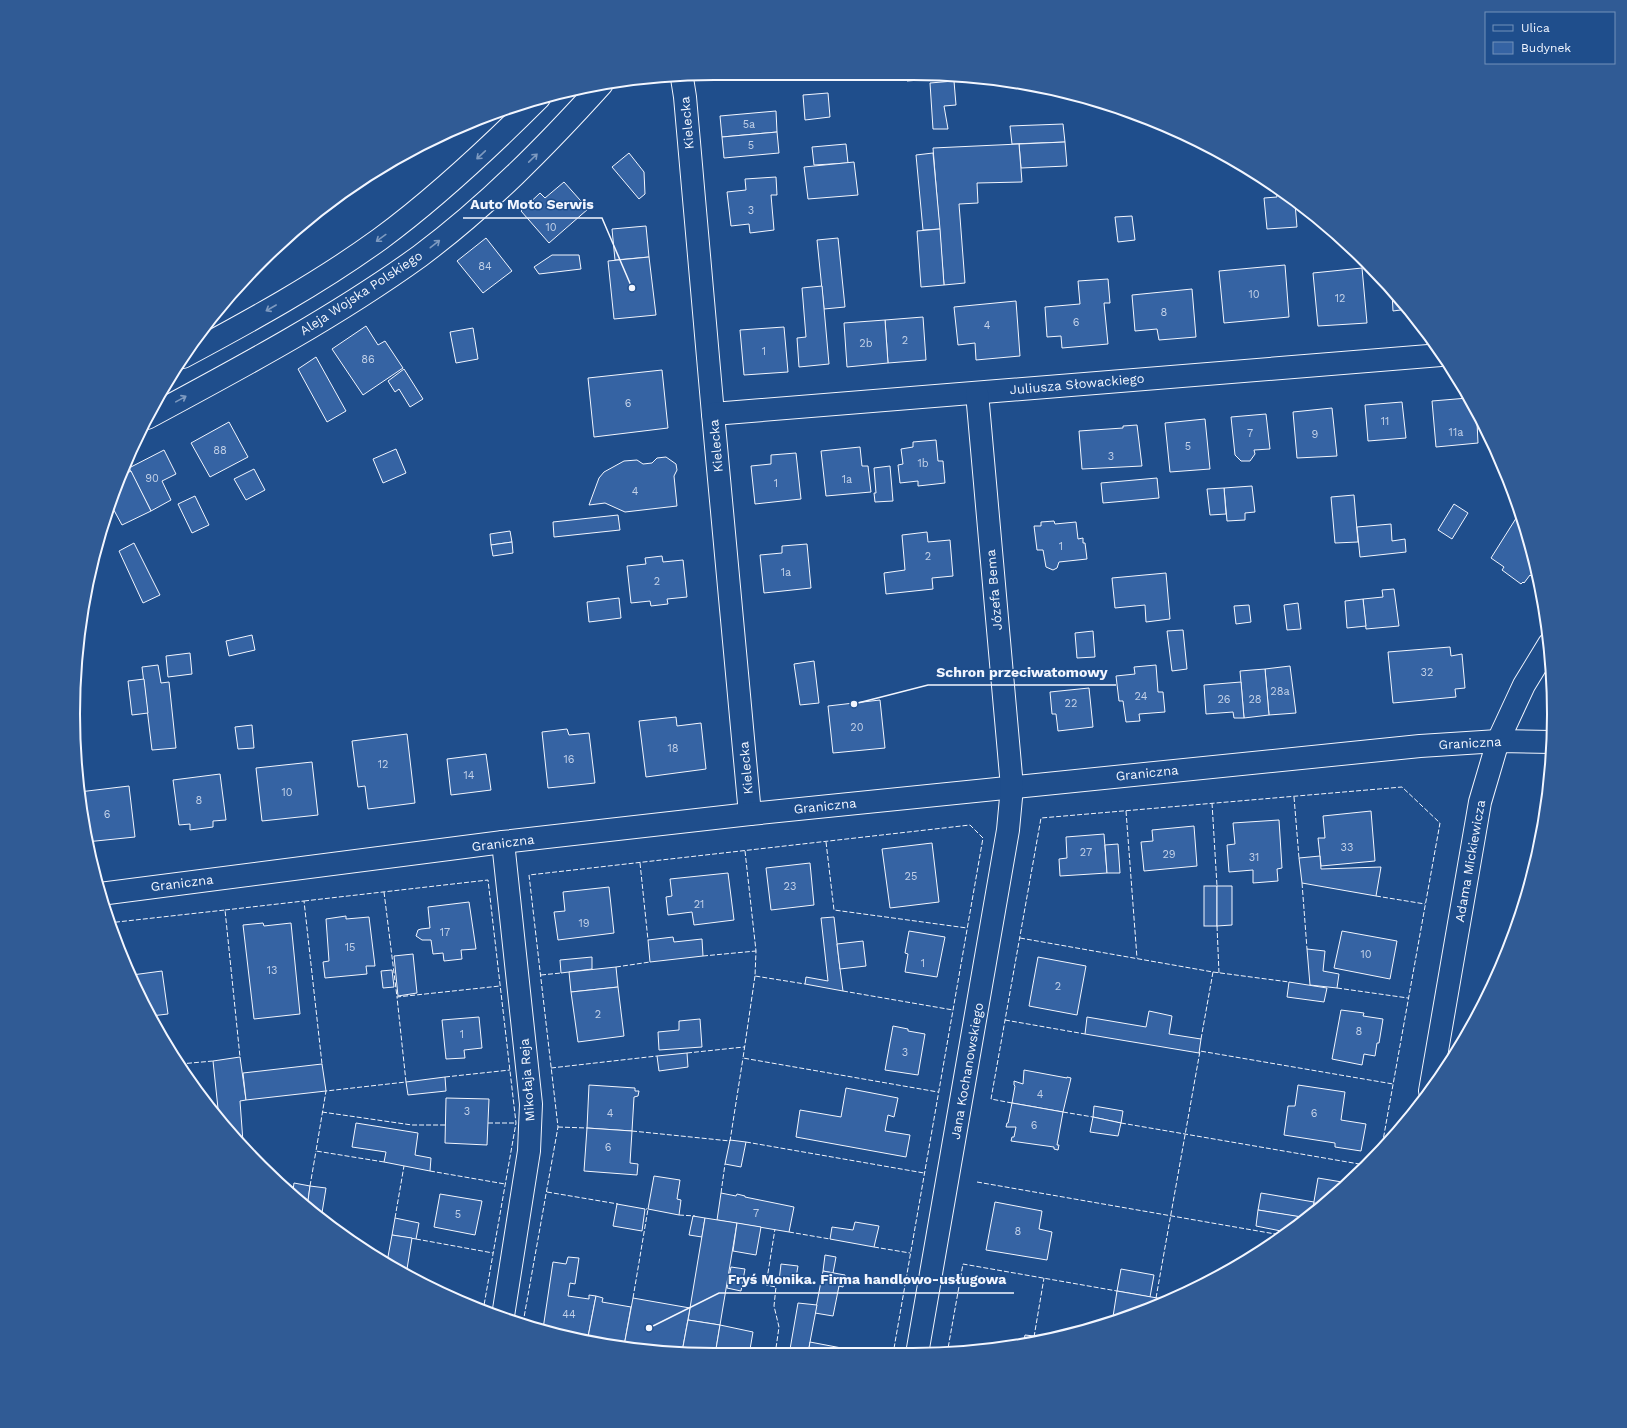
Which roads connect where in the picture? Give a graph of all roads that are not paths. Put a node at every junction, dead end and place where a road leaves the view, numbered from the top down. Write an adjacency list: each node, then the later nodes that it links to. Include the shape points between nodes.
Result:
1 (682, 81): 8 (street, Kielecka)
2 (596, 91): 7 (street, Aleja Wojska Polskiego, one-way to 2, via 343,307 421,255 503,186)
3 (528, 109): 4 (street, one-way to 4, via 462,173 379,240 283,301)
4 (194, 351)
5 (1435, 355): 6 (street, Juliusza Słowackiego)
6 (977, 393): 8 (street, Juliusza Słowackiego); 12 (street, Józefa Bema)
7 (157, 413)
8 (713, 414): 13 (street, Kielecka)
9 (1544, 652): 10 (street, Adama Mickiewicza, via 1524,685)
10 (1498, 741): 11 (street, Graniczna); 12 (street, Graniczna, via 1420,746); 16 (street, Adama Mickiewicza, via 1480,802)
11 (1546, 742)
12 (1012, 787): 13 (street, Graniczna); 18 (street, Jana Kochanowskiego, via 1008,830)
13 (750, 814): 14 (street, Graniczna)
14 (503, 842): 15 (street, Graniczna); 17 (street, Mikołaja Reja, via 531,1104 529,1151)
15 (107, 893)
16 (1432, 1077)
17 (504, 1312)
18 (919, 1348)

